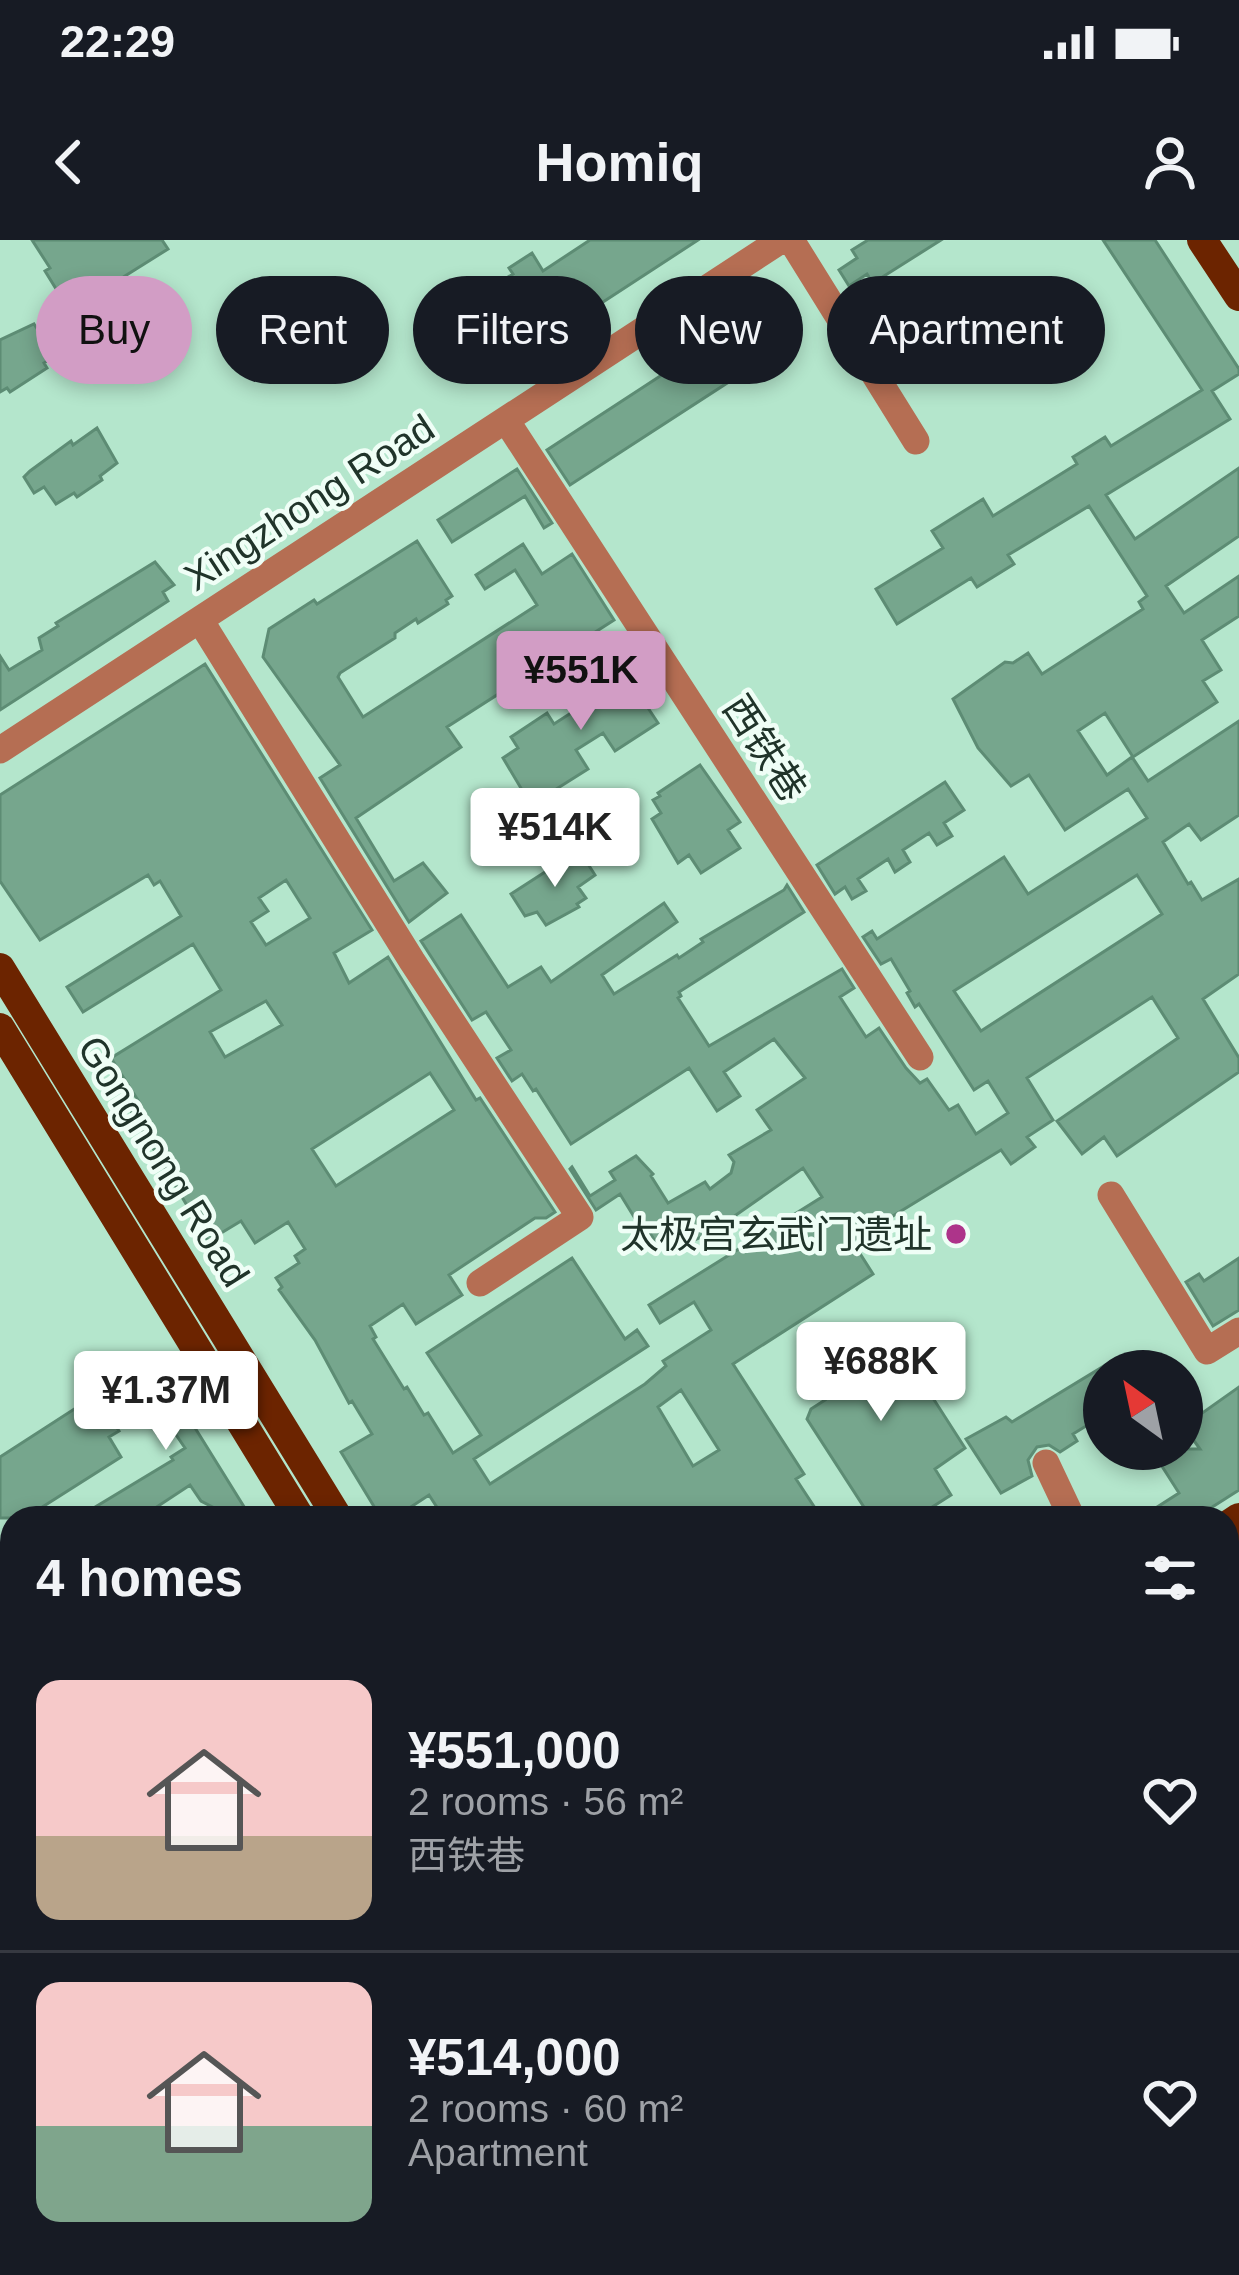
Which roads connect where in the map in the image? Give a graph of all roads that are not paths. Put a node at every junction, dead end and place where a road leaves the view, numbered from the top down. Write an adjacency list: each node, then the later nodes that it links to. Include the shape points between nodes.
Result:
1 (782, 240): 7 (street, Xingzhong Road)
2 (791, 240): 8 (street)
3 (1202, 240): 6 (main road)
4 (1224, 240): 5 (main road)
5 (1239, 263)
6 (1239, 296)
7 (506, 420): 9 (street, Xingzhong Road); 13 (street, 西铁巷)
8 (916, 442)
9 (200, 620): 10 (street, Xingzhong Road); 15 (street, via 580,1217)
10 (0, 750)
11 (0, 968): 19 (main road, Gongnong Road)
12 (0, 1028): 18 (main road, Gongnong Road)
13 (920, 1057)
14 (1111, 1195): 16 (street, via 1207,1351)
15 (480, 1283)
16 (1239, 1331)
17 (1046, 1463): 20 (street)
18 (293, 1506)
19 (331, 1506)
20 (1066, 1506)

